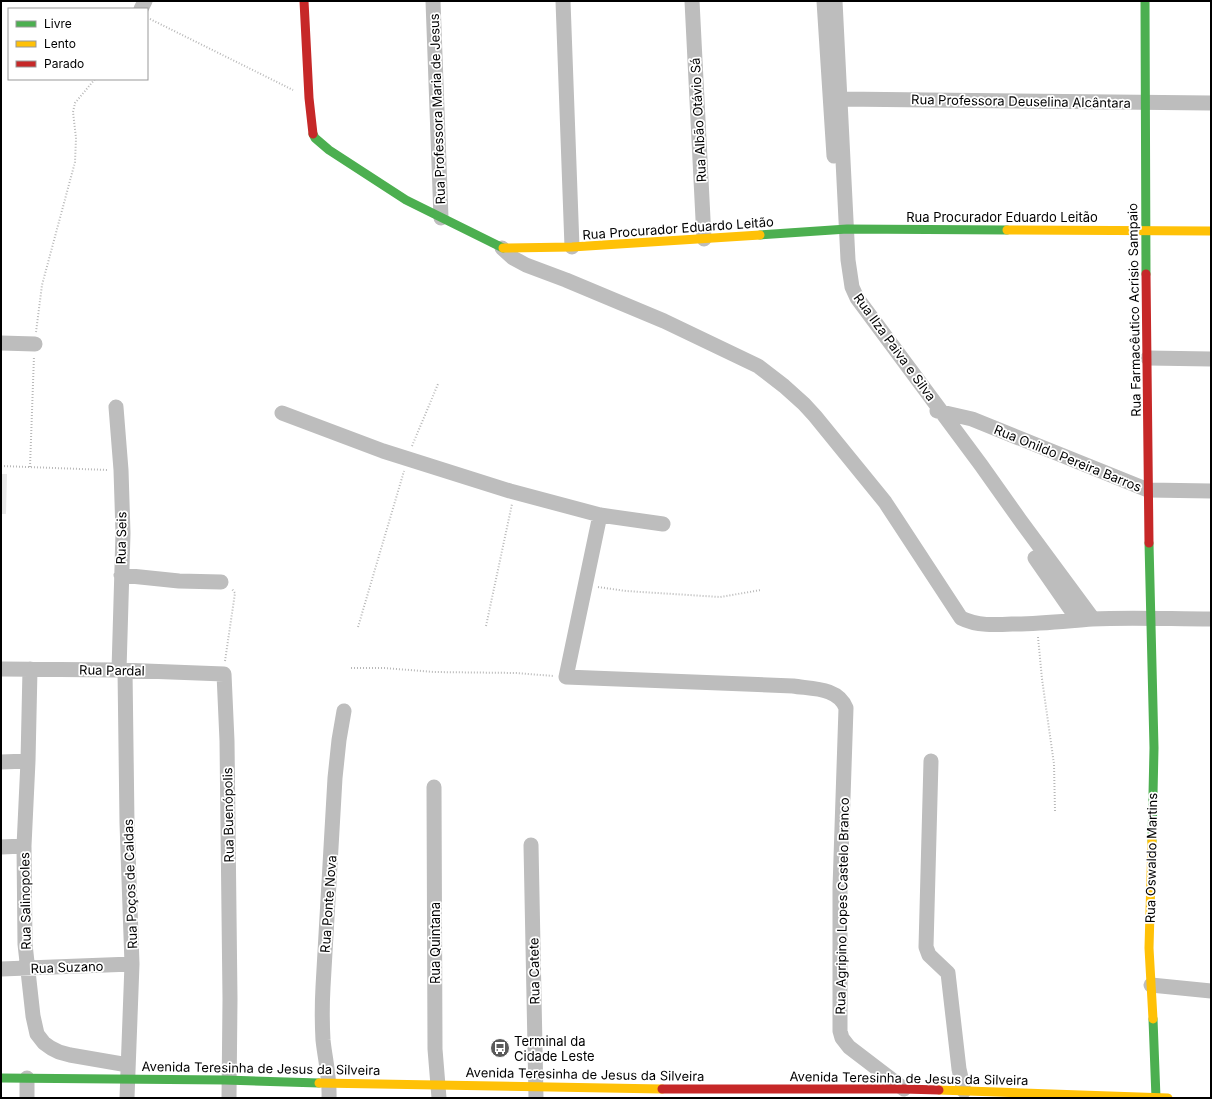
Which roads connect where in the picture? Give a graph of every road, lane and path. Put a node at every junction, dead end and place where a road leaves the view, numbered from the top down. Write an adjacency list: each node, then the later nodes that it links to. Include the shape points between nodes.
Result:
1 (304, 1): 10 (street, Rua Procurador Eduardo Leitão)
2 (433, 1): 14 (street, Rua Professora Maria de Jesus)
3 (563, 1): 19 (street)
4 (692, 1): 18 (street, Rua Albão Otávio Sá)
5 (824, 1): 11 (street, Rua Ilza Paiva e Silva)
6 (835, 1): 11 (street, Rua Ilza Paiva e Silva)
7 (1146, 1): 12 (street, Rua Farmacêutico Acrisio Sampaio)
8 (148, 18): 10 (path)
9 (95, 80): 22 (path, via 75,103 75,162 42,285)
10 (309, 98): 14 (street, Rua Procurador Eduardo Leitão, via 312,132 318,142 380,184)
11 (836, 100): 12 (street, Rua Professora Deuselina Alcântara); 15 (street, Rua Ilza Paiva e Silva)
12 (1145, 103): 13 (street, Rua Professora Deuselina Alcântara); 16 (street, Rua Farmacêutico Acrisio Sampaio)
13 (1211, 103)
14 (441, 218): 20 (street, Rua Procurador Eduardo Leitão)
15 (843, 229): 16 (street, Rua Procurador Eduardo Leitão); 18 (street, Rua Procurador Eduardo Leitão); 27 (street, Rua Ilza Paiva e Silva, via 841,274 848,298 860,318)
16 (1146, 231): 17 (street, Rua Procurador Eduardo Leitão); 23 (street, Rua Farmacêutico Acrisio Sampaio)
17 (1211, 231)
18 (704, 238): 19 (street, Rua Procurador Eduardo Leitão)
19 (572, 247): 20 (street, Rua Procurador Eduardo Leitão)
20 (502, 248): 45 (street, via 526,265 664,321 758,366 804,404 881,496 962,618 983,624)
21 (1, 343): 22 (street)
22 (35, 344): 31 (path)
23 (1148, 358): 24 (street); 33 (street, Rua Farmacêutico Acrisio Sampaio)
24 (1211, 359)
25 (438, 384): 29 (path)
26 (116, 407): 32 (street, Rua Seis)
27 (934, 410): 33 (street, Rua Onildo Pereira Barros, via 972,419); 44 (street, Rua Ilza Paiva e Silva)
28 (282, 413): 29 (street)
29 (407, 459): 35 (street); 47 (path)
30 (1, 466): 31 (path)
31 (30, 467): 32 (path)
32 (121, 470): 38 (street, Rua Seis)
33 (1148, 490): 34 (street, Rua Onildo Pereira Barros); 42 (street, Rua Farmacêutico Acrisio Sampaio)
34 (1211, 491)
35 (514, 492): 36 (street); 46 (path)
36 (600, 515): 37 (street); 40 (street)
37 (663, 524)
38 (121, 575): 39 (street); 51 (street, Rua Seis)
39 (221, 582): 52 (path, via 235,593)
40 (585, 585): 41 (path, via 626,591 720,597); 53 (street)
41 (761, 590)
42 (1150, 619): 43 (street); 44 (street); 66 (street, Rua Oswaldo Martins, via 1154,748 1149,948)
43 (1211, 619)
44 (1086, 620): 45 (street)
45 (1036, 624): 59 (path, via 1054,764)
46 (486, 626)
47 (358, 627)
48 (351, 668): 53 (path)
49 (1, 669): 50 (street, Rua Pardal)
50 (30, 669): 51 (street, Rua Pardal); 55 (street, Rua Salinopoles)
51 (122, 670): 52 (street, Rua Pardal); 63 (street, Rua Poços de Caldas)
52 (224, 674): 71 (street, Rua Buenópolis, via 227,713)
53 (566, 677): 73 (street, Rua Agripino Lopes Castelo Branco, via 793,686 823,690 838,696 844,702 846,708 840,888 840,1031 849,1047)
54 (344, 711): 72 (street, Rua Ponte Nova, via 335,778 322,1011 323,1040)
55 (28, 761): 57 (street); 61 (street, Rua Salinopoles)
56 (931, 761): 77 (street, via 926,947 929,956 948,973 959,1069)
57 (1, 762)
58 (434, 787): 74 (street, Rua Quintana, via 435,1049)
59 (1055, 811)
60 (531, 845): 75 (street, Rua Catete)
61 (24, 846): 62 (street); 65 (street, Rua Salinopoles, via 25,944)
62 (1, 847)
63 (132, 964): 65 (street, Rua Suzano); 68 (street, Rua Poços de Caldas)
64 (1, 969): 65 (street, Rua Suzano)
65 (28, 969): 68 (street, Rua Salinopoles, via 33,1016 38,1034 44,1043 59,1052)
66 (1151, 985): 67 (street); 83 (street, Rua Oswaldo Martins)
67 (1211, 991)
68 (127, 1072): 70 (street, Avenida Teresinha de Jesus da Silveira); 71 (street, Avenida Teresinha de Jesus da Silveira); 80 (street, Rua Poços de Caldas)
69 (1, 1078): 70 (street, Avenida Teresinha de Jesus da Silveira)
70 (27, 1078): 79 (street)
71 (229, 1080): 72 (street, Avenida Teresinha de Jesus da Silveira); 81 (street, Rua Buenópolis)
72 (330, 1083): 74 (street, Avenida Teresinha de Jesus da Silveira); 82 (street, Rua Ponte Nova)
73 (904, 1089): 76 (street, Avenida Teresinha de Jesus da Silveira); 77 (street, Avenida Teresinha de Jesus da Silveira)
74 (439, 1091): 75 (street, Avenida Teresinha de Jesus da Silveira)
75 (536, 1092): 76 (street, Avenida Teresinha de Jesus da Silveira, via 645,1088)
76 (858, 1093)
77 (954, 1093): 78 (street, Avenida Teresinha de Jesus da Silveira)
78 (1093, 1097): 83 (street, Avenida Teresinha de Jesus da Silveira)
79 (27, 1098)
80 (126, 1098)
81 (229, 1098)
82 (330, 1098)
83 (1156, 1098): 84 (street, Avenida Teresinha de Jesus da Silveira)
84 (1168, 1098)

